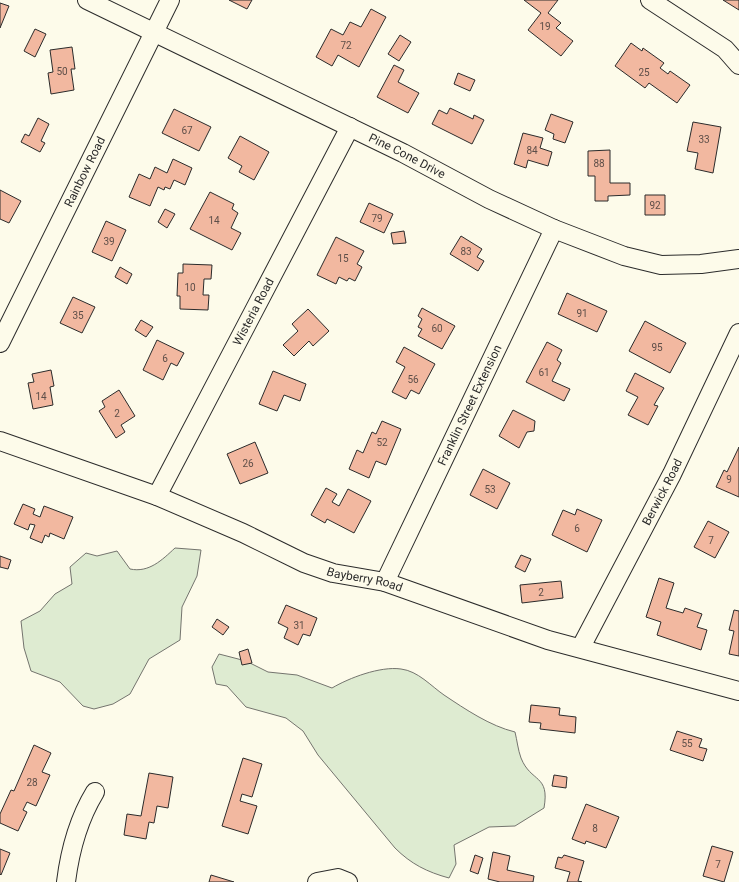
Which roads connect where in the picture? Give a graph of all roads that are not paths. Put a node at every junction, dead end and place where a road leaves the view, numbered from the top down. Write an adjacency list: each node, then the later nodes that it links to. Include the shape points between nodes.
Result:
1 (87, 0): 4 (street, Pine Cone Drive)
2 (170, 0): 4 (street, Rainbow Road)
3 (650, 0): 5 (street, via 725,50)
4 (152, 32): 6 (street, Pine Cone Drive); 10 (street, Rainbow Road)
5 (739, 65)
6 (350, 127): 7 (street, Pine Cone Drive); 12 (street, Wisteria Road)
7 (554, 229): 8 (street, Pine Cone Drive, via 624,256 661,265); 13 (street, Franklin Street Extension)
8 (739, 259)
9 (739, 334): 14 (street, Berwick Road, via 672,474)
10 (0, 344)
11 (0, 441): 12 (street, Bayberry Road)
12 (157, 496): 13 (street, Bayberry Road, via 312,565 342,575)
13 (385, 582): 14 (street, Bayberry Road, via 513,628)
14 (580, 647): 15 (street, Bayberry Road, via 682,678)
15 (739, 691)
16 (95, 792): 17 (street, via 74,839)
17 (66, 882)
18 (317, 882): 19 (street, via 338,878)
19 (348, 882)

